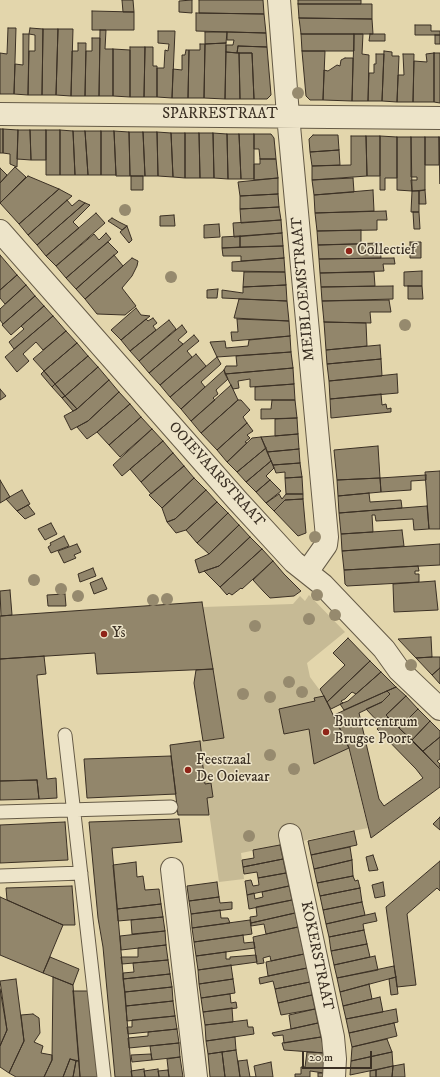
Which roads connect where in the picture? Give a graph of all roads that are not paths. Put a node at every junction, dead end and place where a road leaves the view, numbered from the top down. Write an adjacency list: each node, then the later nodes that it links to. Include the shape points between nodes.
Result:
1 (279, 0): 3 (street, MEIBLOEMSTRAAT)
2 (0, 114): 3 (street, SPARRESTRAAT)
3 (288, 115): 4 (street, SPARRESTRAAT); 6 (street, MEIBLOEMSTRAAT, via 327,537 326,545)
4 (440, 118)
5 (0, 231): 6 (street, OOIEVAARSTRAAT, via 237,500 294,562)
6 (307, 572): 7 (street, OOIEVAARSTRAAT, via 323,585 384,649 399,670)
7 (440, 710)
8 (65, 735): 10 (lane)
9 (171, 807): 10 (lane)
10 (74, 809): 11 (lane); 14 (lane)
11 (0, 812)
12 (290, 835): 18 (street, KOKERSTRAAT, via 333,1036)
13 (172, 869): 17 (street)
14 (81, 873): 15 (lane); 16 (lane)
15 (0, 876)
16 (104, 1077)
17 (196, 1077)
18 (334, 1077)

